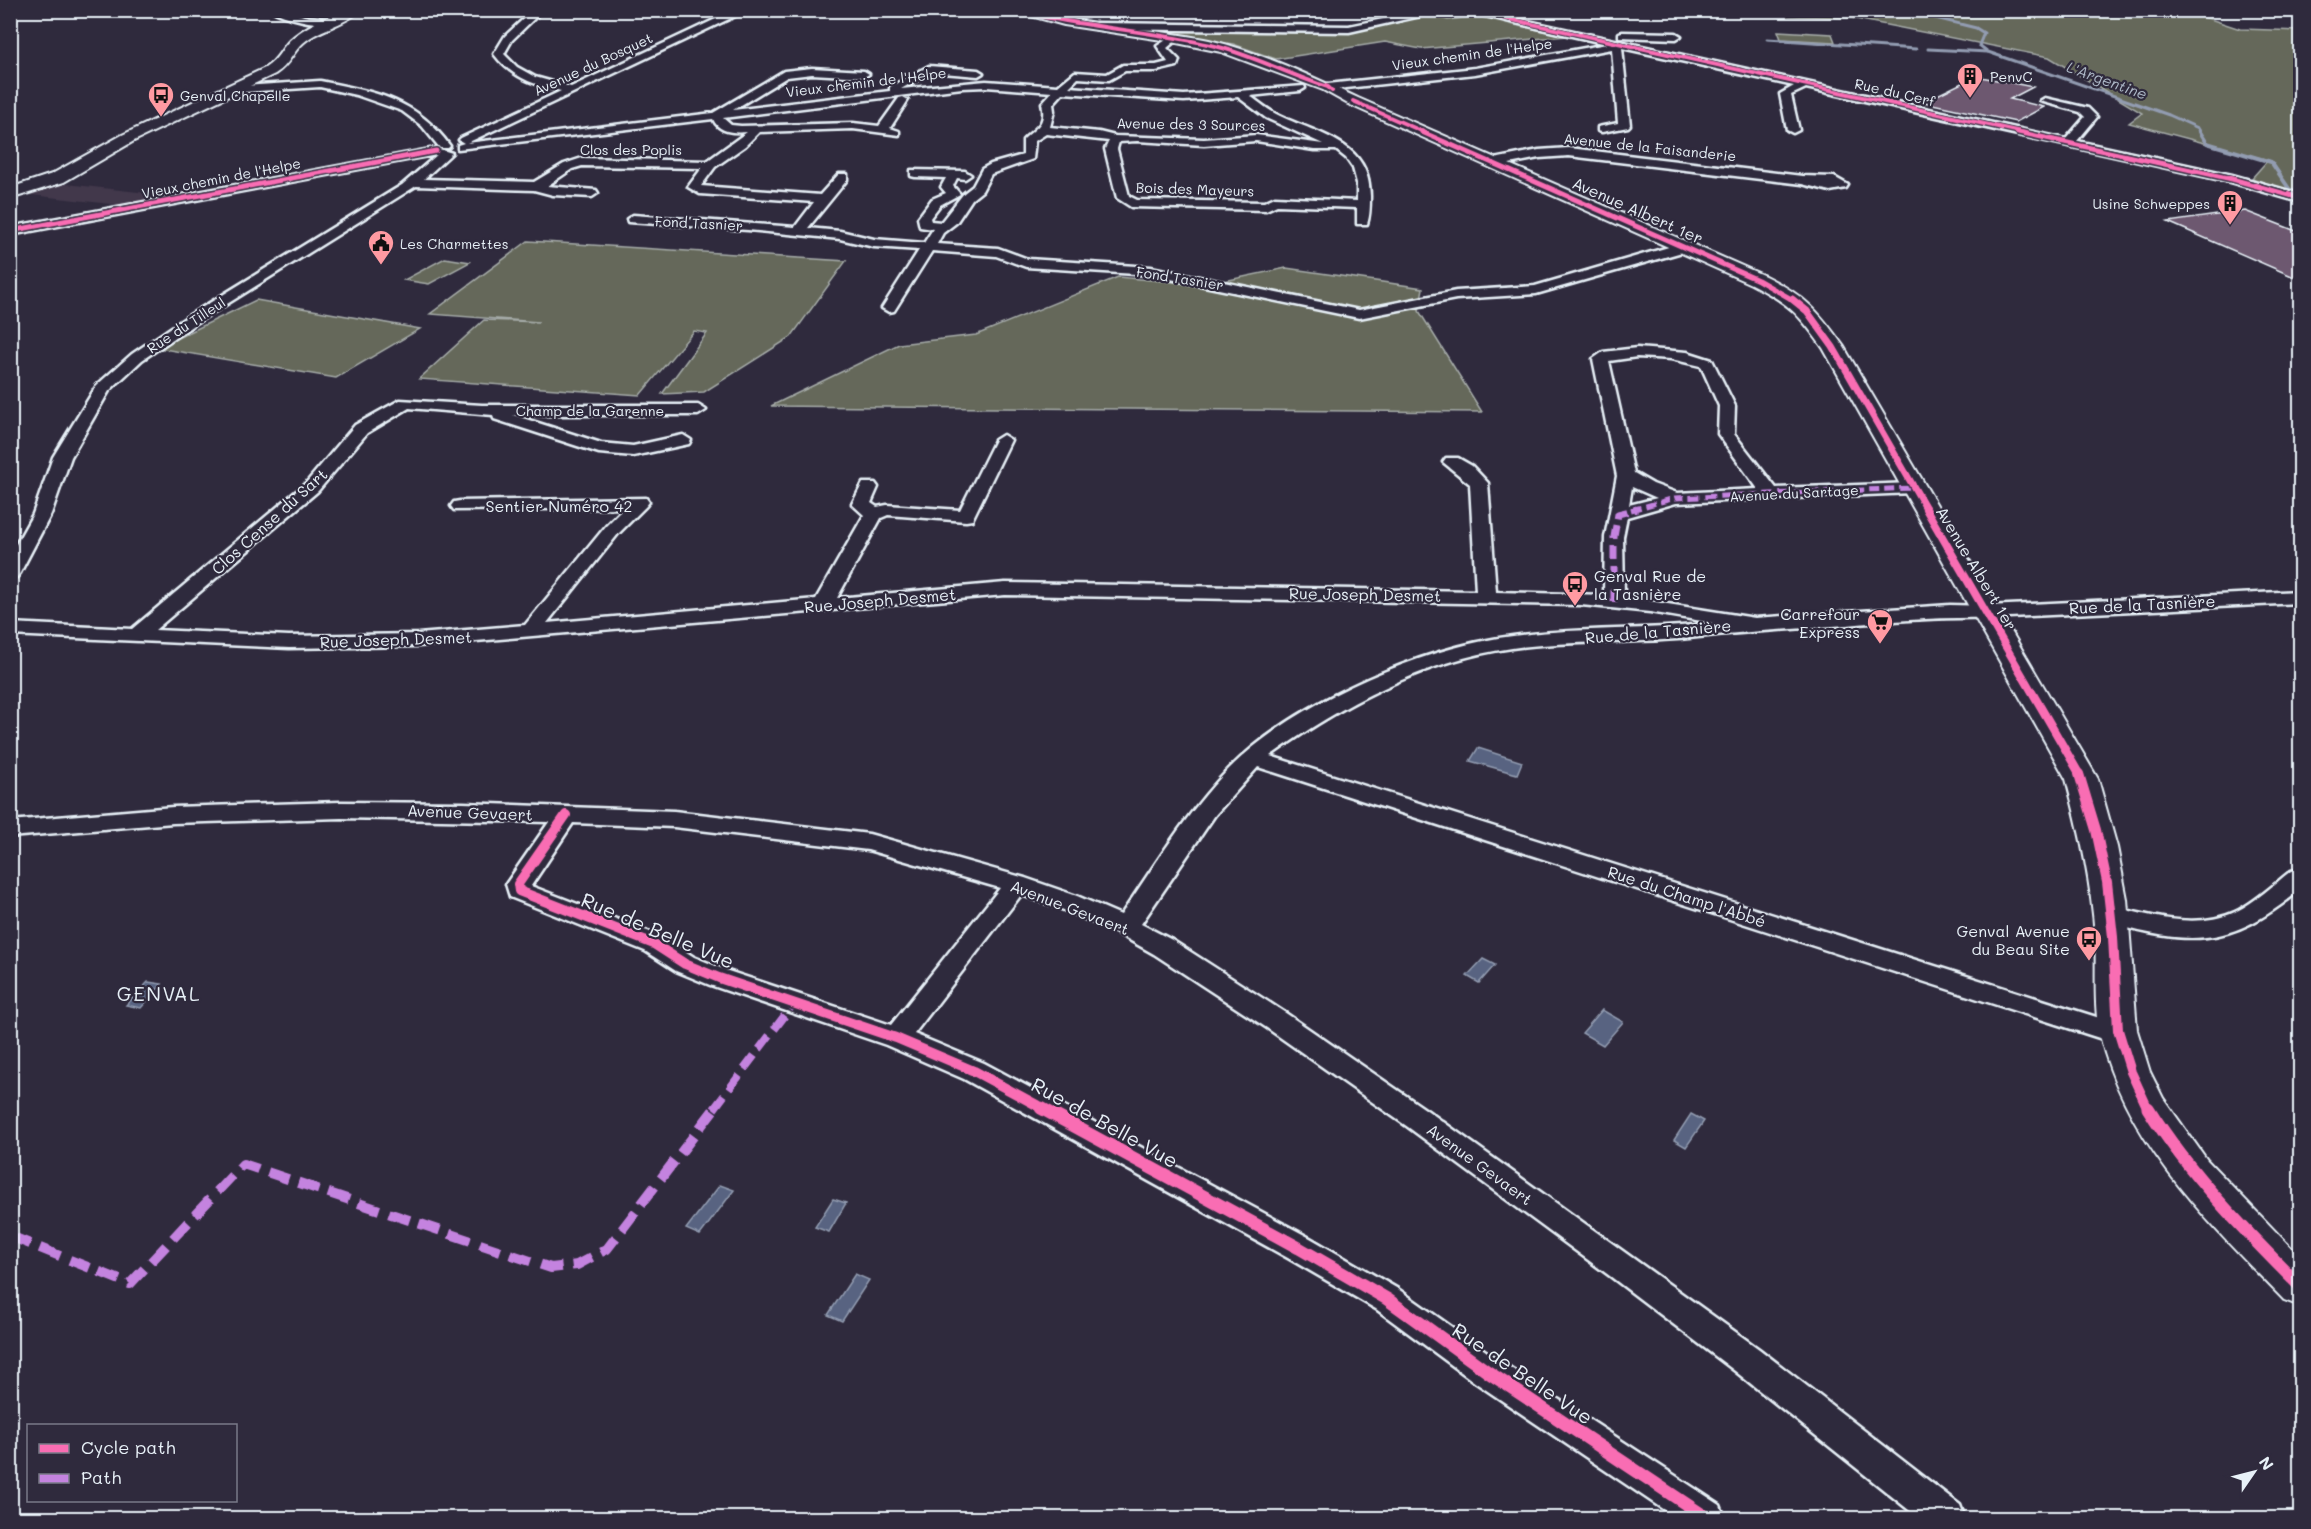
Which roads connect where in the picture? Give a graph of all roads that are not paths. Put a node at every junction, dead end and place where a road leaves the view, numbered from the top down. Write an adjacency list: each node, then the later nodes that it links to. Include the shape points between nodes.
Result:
1 (275, 10): 9 (street, via 303,19)
2 (355, 10): 9 (main road)
3 (539, 10): 20 (street, via 508,39 499,54 524,78)
4 (744, 10): 20 (street, Avenue du Bosquet)
5 (1015, 10): 10 (main road, Avenue Albert 1er)
6 (1443, 10): 10 (street, via 1349,29)
7 (1469, 10): 8 (street, Rue du Cerf)
8 (1480, 12): 11 (street, Rue du Cerf)
9 (328, 21): 19 (main road, via 295,43 280,64)
10 (1096, 26): 13 (main road, Avenue Albert 1er)
11 (1578, 36): 12 (street); 14 (street, Rue du Cerf)
12 (1676, 36)
13 (1174, 38): 18 (main road, Avenue Albert 1er, via 1229,49); 21 (street, via 1162,46 1173,64 1123,68 1109,77 1075,75)
14 (1617, 45): 17 (street, Rue du Cerf); 18 (street, Vieux chemin de l'Helpe, via 1475,71); 28 (street, via 1624,125)
15 (864, 74): 26 (street, via 812,70 784,74)
16 (984, 74): 22 (street, via 929,69)
17 (1804, 85): 31 (street, via 1785,94); 34 (street, Rue du Cerf)
18 (1313, 87): 23 (street, Vieux chemin de l'Helpe); 37 (main road, Avenue Albert 1er)
19 (230, 90): 36 (street, via 320,84 359,92 406,109); 46 (main road, via 128,138 58,178)
20 (571, 90): 36 (street, Avenue du Bosquet)
21 (1059, 90): 22 (street, Vieux chemin de l'Helpe, via 973,84); 23 (street, Vieux chemin de l'Helpe, via 1168,98); 30 (street, via 1047,103)
22 (888, 94): 26 (street, Vieux chemin de l'Helpe)
23 (1241, 94): 35 (street, via 1274,118)
24 (903, 100): 29 (street)
25 (2045, 101): 34 (street, via 2084,110 2091,117)
26 (717, 115): 27 (street, via 728,128); 36 (street, Vieux chemin de l'Helpe)
27 (756, 128): 29 (street, via 853,126); 38 (street)
28 (1602, 129)
29 (882, 130): 32 (street)
30 (1044, 130): 33 (street, Avenue des 3 Sources); 40 (street, via 1029,140 1029,157)
31 (1793, 130)
32 (897, 133)
33 (1115, 139): 35 (street, Avenue des 3 Sources, via 1204,142 1256,138); 52 (street, Bois des Mayeurs, via 1111,149 1123,198 1136,204 1266,206 1275,201)
34 (2069, 143): 50 (street, Rue du Cerf)
35 (1338, 147): 52 (street, via 1356,162 1361,173)
36 (449, 148): 44 (street, Rue du Tilleul); 56 (street, Vieux chemin de l'Helpe)
37 (1494, 163): 43 (street, Avenue de la Faisanderie, via 1569,152); 59 (main road, Avenue Albert 1er)
38 (710, 165): 45 (street, Clos des Poplis, via 573,164); 51 (street, via 695,188)
39 (915, 173): 41 (street)
40 (985, 174): 41 (street); 49 (street, via 978,188)
41 (953, 175): 48 (street, via 947,187)
42 (843, 177): 51 (street)
43 (1802, 180)
44 (414, 182): 45 (street); 77 (street, Rue du Tilleul, via 126,365 103,388 62,457 42,514)
45 (534, 186): 47 (street)
46 (10, 194)
47 (592, 194)
48 (954, 194): 49 (street); 55 (street, via 936,202 924,218 925,224)
49 (969, 194): 55 (street, via 951,220)
50 (2301, 198)
51 (823, 199): 57 (street)
52 (1362, 205): 54 (street)
53 (633, 219): 57 (street, Fond Tasnier)
54 (1362, 221)
55 (942, 226): 58 (street)
56 (10, 231)
57 (798, 232): 58 (street, Fond Tasnier)
58 (928, 247): 59 (street, Fond Tasnier, via 998,252 1026,263 1168,274 1359,314 1456,295 1536,290); 60 (street)
59 (1684, 247): 71 (main road, Avenue Albert 1er, via 1786,294 1808,311 1833,346)
60 (889, 308)
61 (399, 406): 62 (street, Champ de la Garenne, via 406,403); 86 (street, Clos Cense du Sart, via 361,429 312,487)
62 (482, 410): 63 (street, Champ de la Garenne); 66 (street, Champ de la Garenne, via 598,448)
63 (698, 410)
64 (682, 440): 66 (street, Champ de la Garenne)
65 (1003, 440): 75 (street, via 966,516 887,510)
66 (633, 451): 68 (street)
67 (1452, 462): 78 (street, via 1479,483)
68 (650, 465)
69 (1626, 476): 72 (street, via 1601,359 1615,352 1687,356 1707,363 1727,406 1726,434); 73 (street, Avenue du Sartage); 76 (street)
70 (869, 487): 75 (street, via 861,504)
71 (1913, 488): 72 (street, Avenue du Sartage); 82 (main road, Avenue Albert 1er)
72 (1770, 493): 73 (street, Avenue du Sartage)
73 (1675, 498): 76 (street, Avenue du Sartage)
74 (460, 506): 85 (street, Sentier Numéro 42, via 640,502 612,530)
75 (874, 513): 81 (street)
76 (1618, 514): 80 (street)
77 (10, 573)
78 (1486, 596): 80 (street, Rue Joseph Desmet); 81 (street, Rue Joseph Desmet, via 1030,589)
79 (2301, 597): 82 (street, Rue de la Tasnière)
80 (1614, 602): 83 (street, Rue Joseph Desmet)
81 (824, 603): 85 (street, Rue Joseph Desmet)
82 (1987, 612): 83 (street, Rue de la Tasnière); 92 (main road, Avenue Albert 1er, via 2082,779 2097,831)
83 (1749, 623): 87 (street, Rue de la Tasnière, via 1687,632 1517,642 1465,651 1363,691 1307,722)
84 (10, 629): 86 (street, Rue Joseph Desmet)
85 (531, 630): 86 (street, Rue Joseph Desmet, via 347,642)
86 (137, 635)
87 (1256, 759): 93 (street, Rue de la Tasnière, via 1202,817); 94 (street, Rue du Champ l'Abbé)
88 (566, 815): 89 (street, Avenue Gevaert, via 240,812); 91 (street, Avenue Gevaert, via 722,823 869,842); 95 (street, Rue de Belle Vue, via 518,884 519,891 654,944 685,964 719,978)
89 (10, 829)
90 (2301, 877): 92 (street, via 2242,919 2218,927 2154,926)
91 (1016, 884): 93 (street, Avenue Gevaert); 95 (street)
92 (2111, 915): 94 (main road, Avenue Albert 1er)
93 (1126, 927): 98 (street, Avenue Gevaert, via 1240,997 1498,1176 1747,1360)
94 (2118, 1034): 96 (main road, Avenue Albert 1er, via 2143,1096 2183,1161 2222,1208)
95 (896, 1038): 97 (street, Rue de Belle Vue, via 974,1071 1387,1299 1488,1372)
96 (2301, 1286)
97 (1707, 1518)
98 (1947, 1518)

